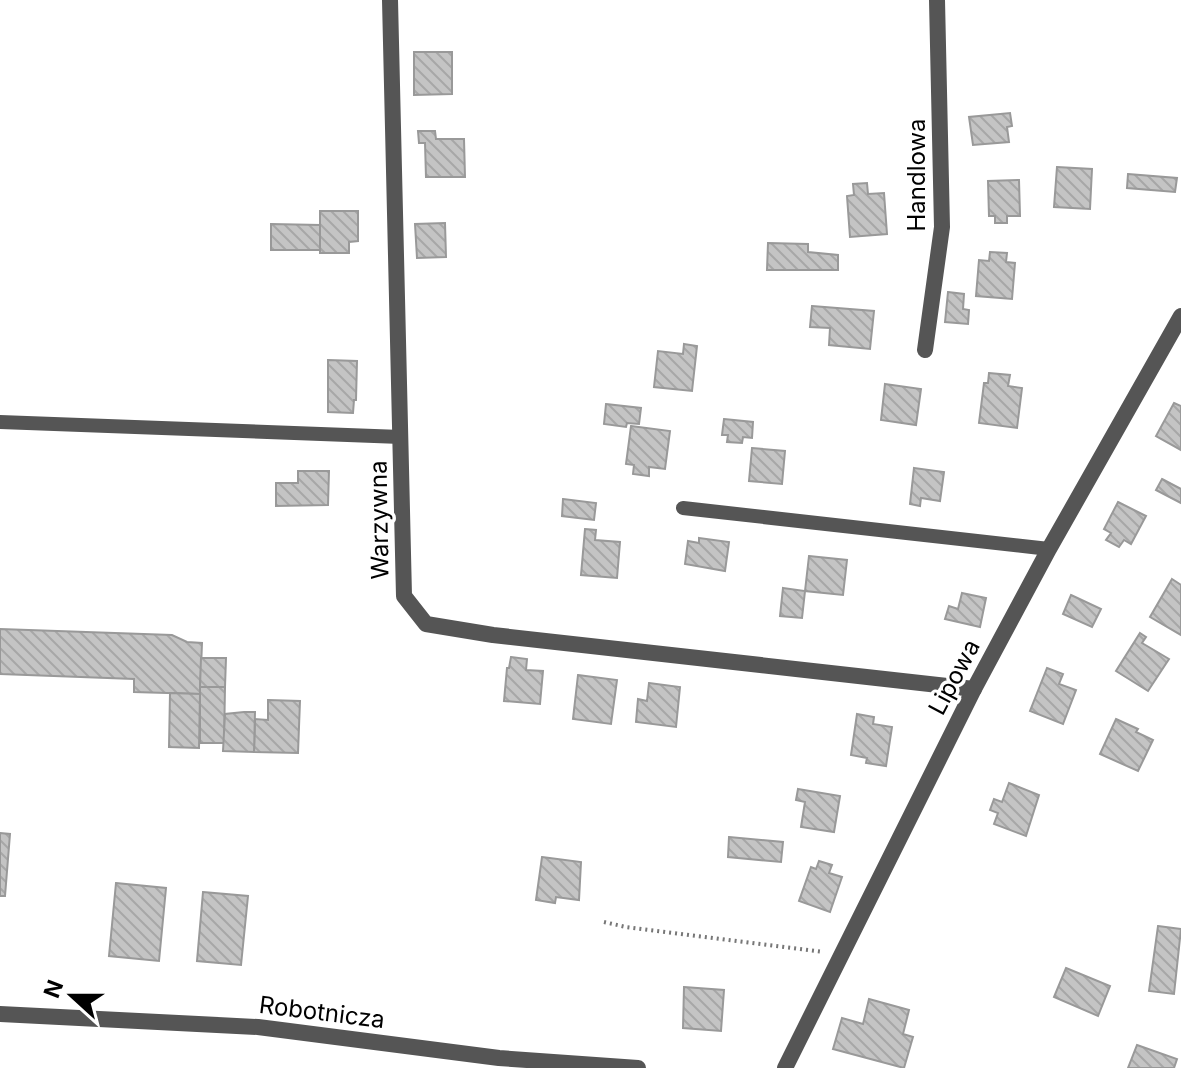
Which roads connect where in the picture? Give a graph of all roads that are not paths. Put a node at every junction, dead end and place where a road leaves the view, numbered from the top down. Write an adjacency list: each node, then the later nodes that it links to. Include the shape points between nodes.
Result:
1 (390, 0): 6 (street, Warzywna)
2 (937, 0): 4 (street, Handlowa, via 942,227)
3 (1181, 316): 8 (street, Lipowa)
4 (925, 350)
5 (0, 422): 6 (lane)
6 (401, 437): 9 (street, Warzywna, via 404,596 426,624)
7 (683, 508): 8 (lane)
8 (1049, 549): 9 (street, Lipowa)
9 (974, 689): 12 (street, Lipowa)
10 (0, 1014): 11 (street, Robotnicza, via 258,1027 499,1058)
11 (638, 1068)
12 (785, 1068)

